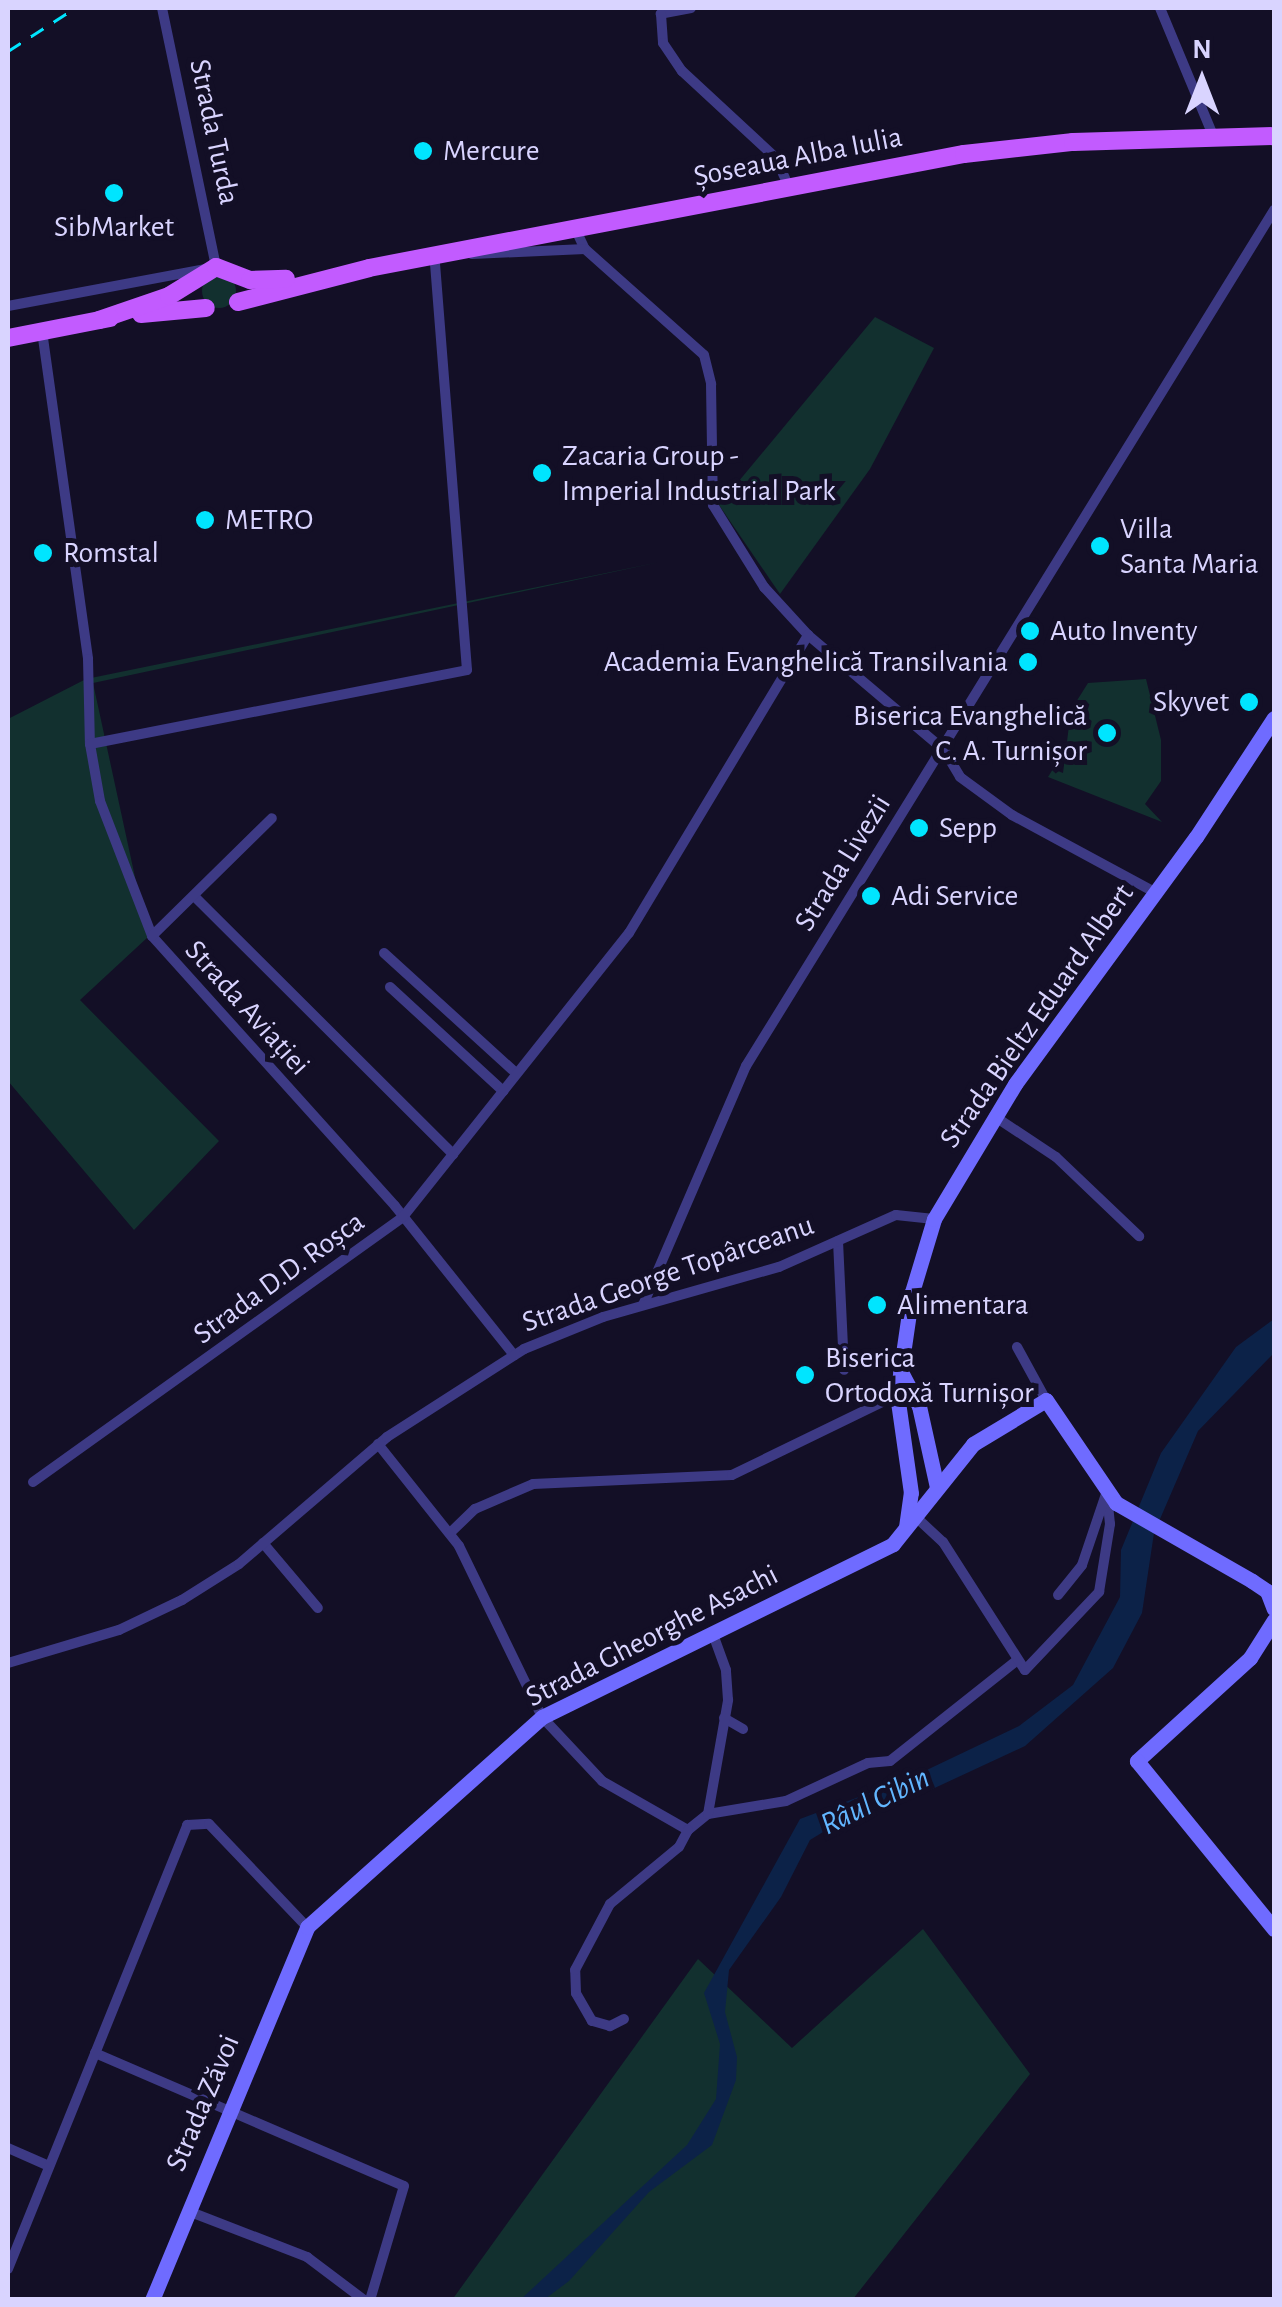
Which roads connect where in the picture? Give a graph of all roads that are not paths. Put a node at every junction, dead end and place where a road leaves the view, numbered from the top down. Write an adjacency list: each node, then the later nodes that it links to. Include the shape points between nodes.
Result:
1 (162, 8): 11 (street, Strada Turda)
2 (691, 8): 6 (street, via 661,14 662,43 776,158)
3 (1160, 8): 5 (street)
4 (1274, 136): 5 (main road, Șoseaua Alba Iulia)
5 (1214, 138): 6 (main road, Șoseaua Alba Iulia, via 1022,146)
6 (789, 186): 8 (main road, Șoseaua Alba Iulia)
7 (1274, 210): 23 (street, Strada Livezii)
8 (574, 227): 9 (street); 10 (main road, Șoseaua Alba Iulia)
9 (585, 248): 10 (street); 20 (street, via 704,355 711,384 713,505 764,586)
10 (439, 254): 12 (main road, Șoseaua Alba Iulia); 22 (street, via 467,670)
11 (202, 273): 13 (main road); 15 (street); 16 (main road, via 197,296); 17 (main road)
12 (336, 274): 13 (main road, Șoseaua Alba Iulia, via 257,281); 14 (main road, Șoseaua Alba Iulia)
13 (237, 276): 14 (main road)
14 (238, 302): 16 (main road, via 225,311)
15 (8, 306)
16 (206, 308): 17 (main road)
17 (99, 320): 18 (main road)
18 (42, 331): 19 (main road); 22 (street, Strada Aviației, via 88,658)
19 (8, 338)
20 (808, 635): 23 (street); 30 (street, Strada D.D. Roșca, via 629,933)
21 (1273, 725): 25 (street, Strada Bieltz Eduard Albert)
22 (90, 744): 27 (street, Strada Aviației, via 100,801)
23 (944, 750): 25 (street, via 960,777 1012,815); 38 (street, Strada Livezii, via 746,1066)
24 (272, 818): 26 (street)
25 (1156, 893): 32 (street, Strada Bieltz Eduard Albert)
26 (194, 896): 27 (street); 33 (street)
27 (152, 936): 34 (street, Strada Aviației)
28 (384, 953): 30 (street)
29 (390, 987): 31 (street)
30 (516, 1074): 31 (street, Strada D.D. Roșca)
31 (503, 1091): 33 (street, Strada D.D. Roșca)
32 (994, 1116): 35 (street, Strada Bieltz Eduard Albert); 36 (street, via 1056,1157)
33 (453, 1154): 34 (street, Strada D.D. Roșca)
34 (403, 1217): 40 (street, Strada Aviației); 48 (street, Strada D.D. Roșca)
35 (934, 1220): 37 (street, Strada George Topârceanu, via 896,1215); 42 (street, Strada Bieltz Eduard Albert, via 912,1292)
36 (1139, 1236)
37 (838, 1241): 38 (street, Strada George Topârceanu, via 779,1267); 41 (street)
38 (643, 1305): 40 (street, Strada George Topârceanu)
39 (1018, 1347): 44 (street)
40 (514, 1354): 45 (street, Strada George Topârceanu)
41 (844, 1370)
42 (900, 1370): 43 (street, Strada Bieltz Eduard Albert); 46 (street)
43 (898, 1395): 52 (street, via 732,1475 533,1484 500,1495); 53 (street, Strada Bieltz Eduard Albert, via 911,1493)
44 (1046, 1400): 47 (street); 50 (street)
45 (378, 1444): 52 (street); 54 (street, Strada George Topârceanu)
46 (930, 1450): 47 (street, via 947,1456); 49 (street)
47 (966, 1450): 49 (street)
48 (33, 1482)
49 (937, 1486): 51 (street)
50 (1106, 1493): 55 (street); 56 (street); 59 (street, via 1267,1591)
51 (918, 1519): 53 (street); 63 (street, via 943,1542)
52 (450, 1533): 64 (street, via 484,1588)
53 (904, 1535): 61 (street, Strada Gheorghe Asachi)
54 (263, 1543): 58 (street); 62 (street, Strada George Topârceanu, via 150,1616)
55 (1082, 1565): 56 (street); 57 (street)
56 (1104, 1568): 63 (street, via 1094,1602)
57 (1058, 1595)
58 (318, 1608)
59 (1274, 1609)
60 (1274, 1620): 70 (street, via 1250,1658 1137,1761)
61 (713, 1634): 64 (street, Strada Gheorghe Asachi); 65 (street, via 726,1670)
62 (8, 1663)
63 (1020, 1666): 67 (street, via 890,1761 868,1764 786,1801)
64 (542, 1717): 68 (street, via 602,1782); 69 (street, Strada Gheorghe Asachi)
65 (724, 1718): 66 (street); 67 (street)
66 (743, 1729)
67 (708, 1814): 68 (street)
68 (688, 1830): 71 (street, via 679,1847 610,1904 575,1970 586,2014 600,2025)
69 (307, 1928): 72 (street, via 209,1824 192,1820); 73 (street, Strada Zăvoi)
70 (1274, 1929)
71 (624, 2019)
72 (95, 2053): 73 (street); 75 (street)
73 (230, 2111): 76 (street, Strada Zăvoi); 79 (street, via 404,2186)
74 (8, 2148): 75 (street)
75 (49, 2166): 77 (street)
76 (188, 2211): 78 (street, Strada Zăvoi); 79 (street, via 307,2257)
77 (8, 2269)
78 (152, 2300)
79 (367, 2300)

